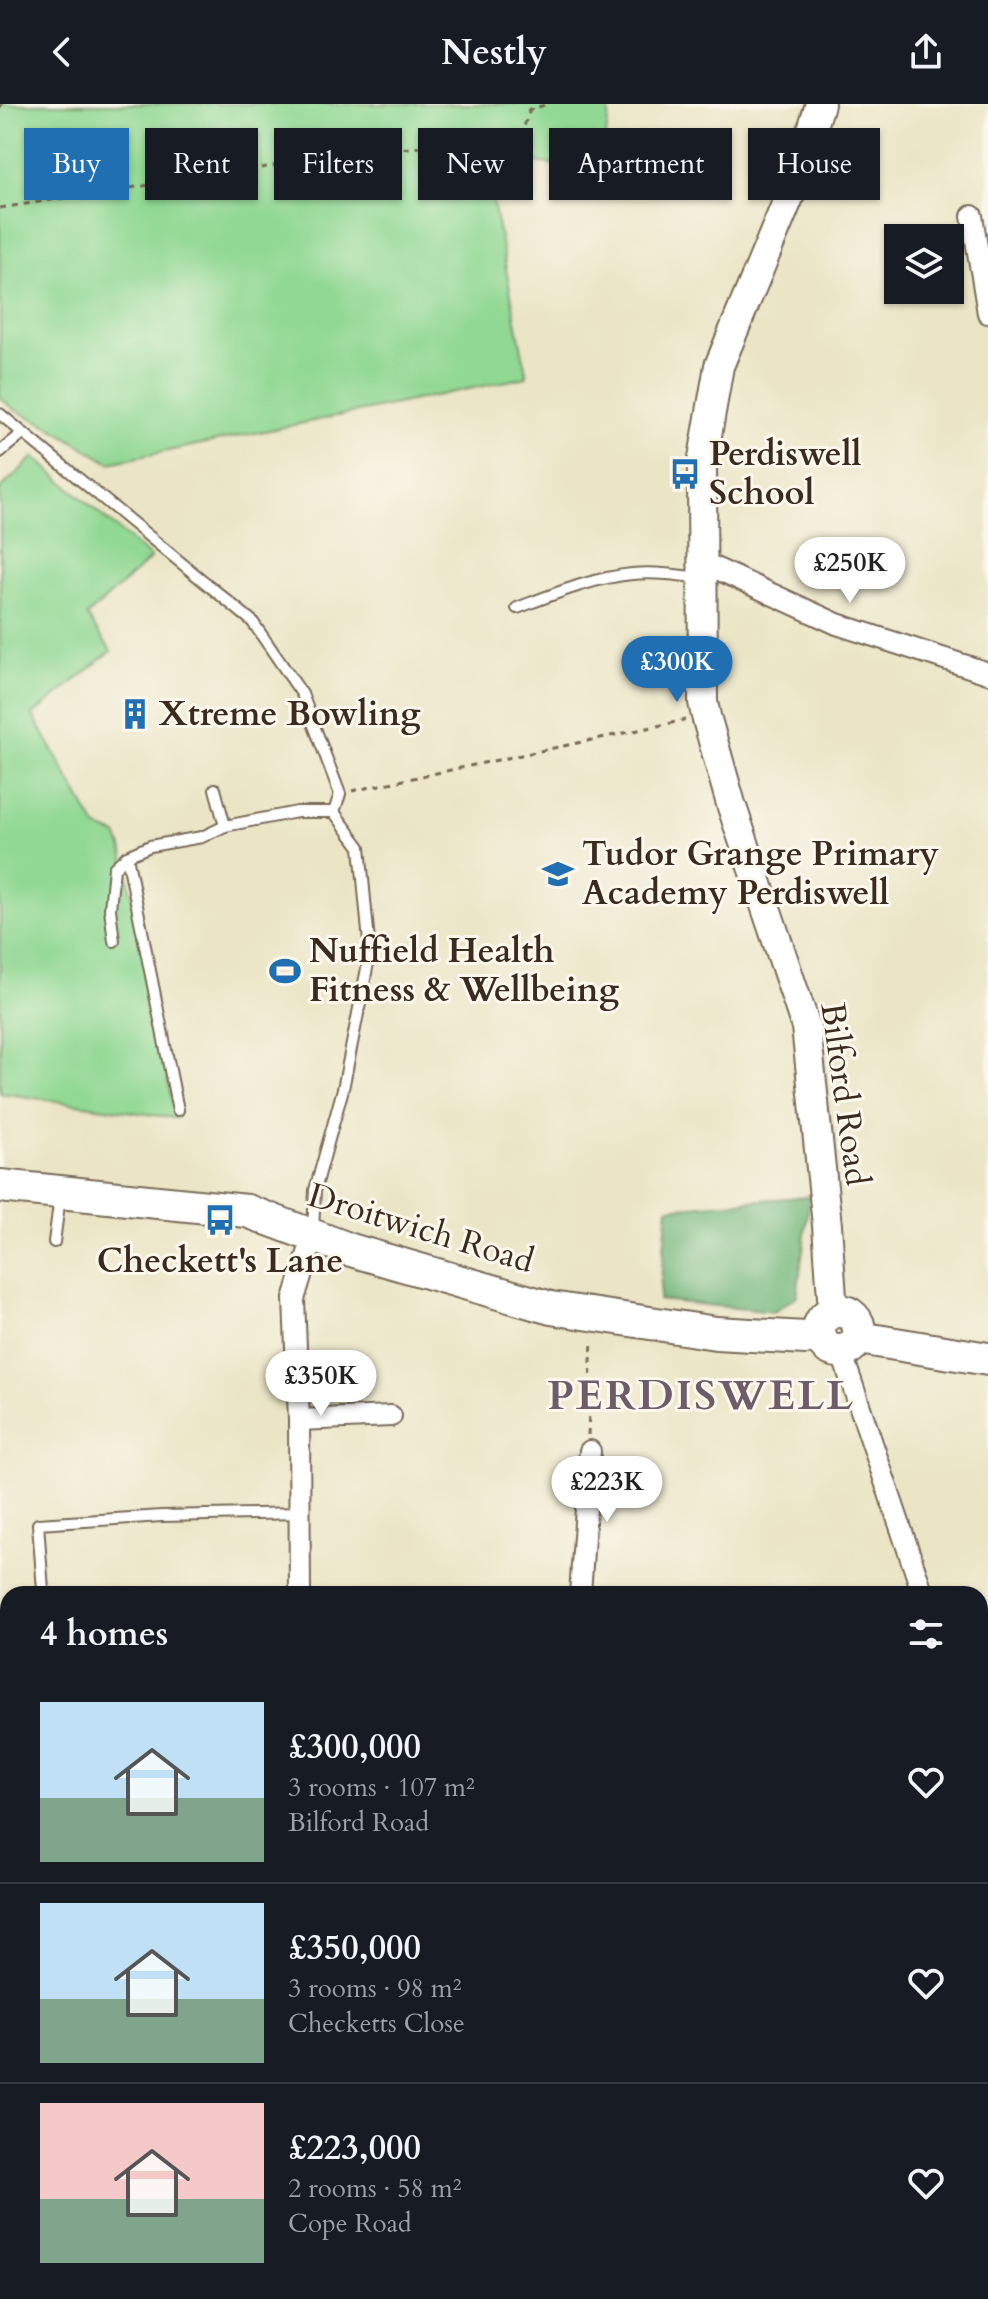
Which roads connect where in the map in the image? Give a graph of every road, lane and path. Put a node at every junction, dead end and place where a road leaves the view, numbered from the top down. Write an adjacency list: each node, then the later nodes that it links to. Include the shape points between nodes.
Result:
1 (532, 104): 4 (path)
2 (547, 104): 4 (path)
3 (820, 104): 11 (main road, Bilford Road, via 797,178 719,366 702,464)
4 (527, 111): 5 (path, via 519,141 303,161)
5 (0, 208)
6 (972, 216): 7 (street)
7 (988, 313)
8 (0, 414): 9 (lane)
9 (23, 433): 10 (lane); 16 (lane, via 252,621 302,694)
10 (0, 452)
11 (702, 570): 12 (lane, via 584,583); 13 (street, via 837,624); 14 (main road, Bilford Road)
12 (517, 608)
13 (988, 673)
14 (706, 716): 16 (path); 27 (main road, Bilford Road, via 806,1027)
15 (215, 789): 18 (lane)
16 (340, 794): 17 (lane)
17 (334, 812): 18 (lane, via 297,812); 24 (lane, via 360,847 370,953 343,1089 315,1190)
18 (225, 826): 19 (lane)
19 (127, 856): 20 (lane, via 114,868); 21 (lane)
20 (114, 941)
21 (178, 1110)
22 (0, 1186): 23 (main road, Droitwich Road)
23 (60, 1191): 24 (main road, Droitwich Road, via 247,1211); 25 (lane)
24 (313, 1237): 26 (main road, Droitwich Road, via 551,1308); 30 (street, via 294,1299)
25 (54, 1242)
26 (593, 1315): 27 (main road, Droitwich Road, via 716,1333 806,1338); 31 (path)
27 (838, 1334): 28 (main road, Droitwich Road); 36 (street)
28 (988, 1359)
29 (391, 1416): 30 (street)
30 (299, 1420): 32 (street)
31 (590, 1451): 35 (street)
32 (300, 1513): 33 (lane, via 38,1524); 34 (street)
33 (43, 1586)
34 (300, 1586)
35 (581, 1586)
36 (920, 1586)

